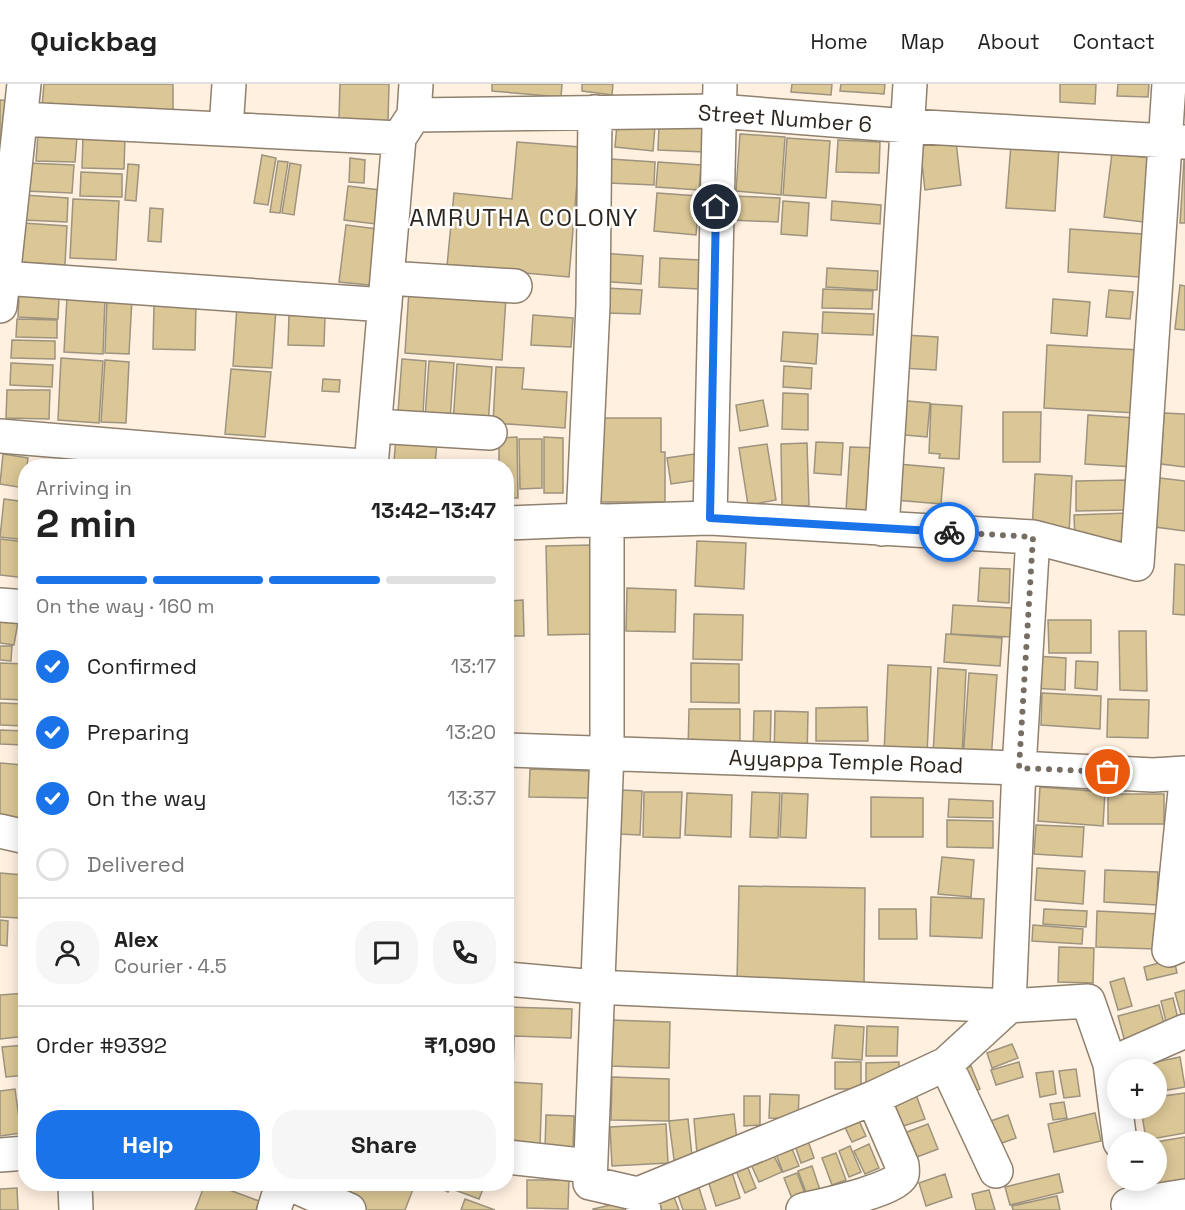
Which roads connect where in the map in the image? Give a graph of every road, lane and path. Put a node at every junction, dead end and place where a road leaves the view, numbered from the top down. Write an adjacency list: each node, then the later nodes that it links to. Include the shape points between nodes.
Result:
1 (24, 84): 8 (street)
2 (229, 84): 10 (street)
3 (910, 84): 9 (street)
4 (1169, 84): 11 (street)
5 (719, 98): 7 (street, Street Number 6); 9 (street, Street Number 6); 21 (street)
6 (410, 112): 7 (street, Street Number 6); 10 (street, Street Number 6); 14 (street)
7 (595, 112): 22 (street)
8 (20, 119): 10 (street, Street Number 6); 12 (street)
9 (908, 126): 11 (street, Street Number 6); 24 (street)
10 (226, 129)
11 (1175, 142): 25 (street, via 1137,564)
12 (6, 189): 15 (street)
13 (515, 286): 14 (street)
14 (387, 291): 15 (street); 16 (street)
15 (2, 292)
16 (375, 426): 17 (street); 20 (street)
17 (490, 433)
18 (0, 436): 19 (street)
19 (277, 459)
20 (372, 459)
21 (710, 518): 22 (street); 24 (street)
22 (595, 520): 23 (street); 29 (street)
23 (514, 523)
24 (882, 529): 25 (street)
25 (1033, 537): 30 (street)
26 (0, 605): 27 (street)
27 (18, 606)
28 (514, 750): 29 (street, Ayyappa Temple Road)
29 (607, 752): 30 (street, Ayyappa Temple Road); 37 (street)
30 (1019, 768): 31 (street, Ayyappa Temple Road); 38 (street)
31 (1185, 773)
32 (1185, 791): 35 (street, via 1169,950)
33 (0, 831): 34 (street)
34 (18, 835)
35 (1185, 943)
36 (514, 980): 37 (street)
37 (596, 987): 38 (street); 47 (street)
38 (1009, 1006): 40 (street, via 1088,1001); 42 (street)
39 (1185, 1031): 41 (street)
40 (1108, 1059)
41 (1121, 1059)
42 (946, 1064): 43 (street); 48 (street)
43 (873, 1098): 54 (street); 58 (street, via 902,1165 902,1175 896,1182 870,1193)
44 (18, 1154): 45 (street)
45 (0, 1155)
46 (514, 1158): 47 (street)
47 (590, 1166): 54 (street, via 590,1183)
48 (996, 1171)
49 (75, 1191): 55 (street)
50 (280, 1191): 56 (street)
51 (306, 1191): 57 (street)
52 (1185, 1196): 53 (street)
53 (1128, 1198)
54 (641, 1202)
55 (76, 1210)
56 (274, 1210)
57 (350, 1210)
58 (802, 1210)

